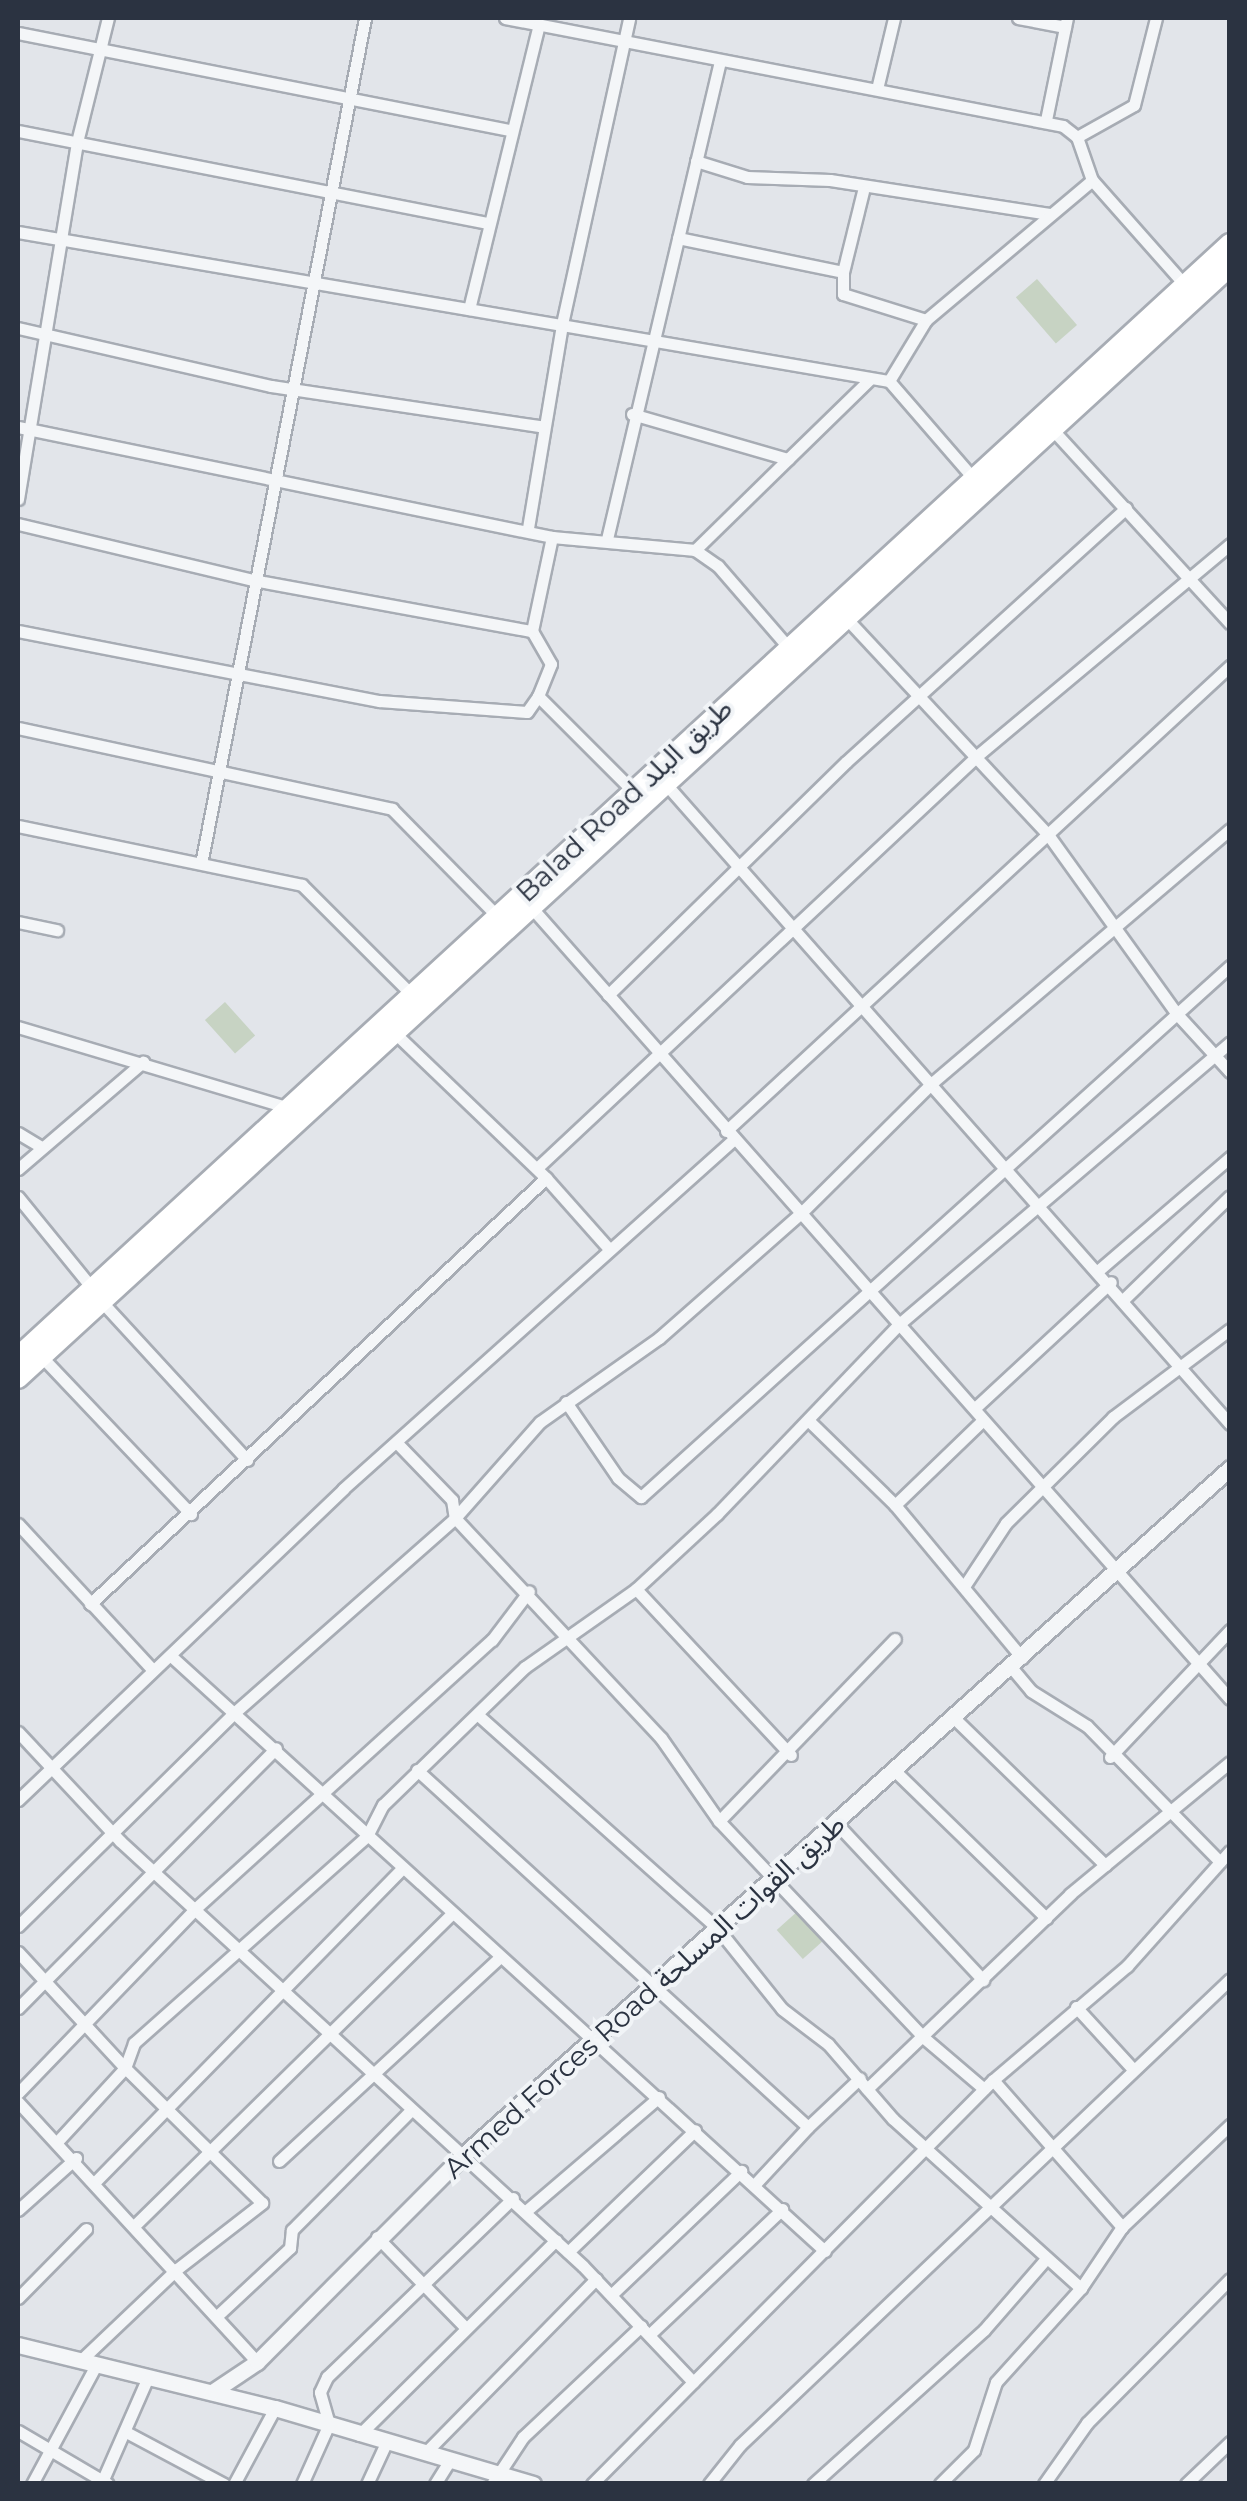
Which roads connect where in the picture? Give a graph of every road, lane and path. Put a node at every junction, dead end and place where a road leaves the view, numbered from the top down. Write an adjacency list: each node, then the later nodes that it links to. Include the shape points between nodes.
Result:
1 (108, 18): 12 (street)
2 (365, 18): 15 (street)
3 (505, 18): 9 (street)
4 (630, 18): 11 (street)
5 (894, 18): 14 (street)
6 (1018, 18): 8 (street)
7 (1156, 18): 19 (street, via 1134,105)
8 (1066, 22): 16 (street)
9 (539, 24): 11 (street); 17 (street)
10 (18, 33): 12 (street)
11 (625, 41): 13 (street); 37 (street)
12 (101, 47): 15 (street); 20 (street)
13 (720, 61): 14 (street); 21 (street)
14 (878, 89): 16 (street)
15 (350, 96): 17 (street); 24 (street)
16 (1046, 120): 19 (street)
17 (509, 130): 26 (street)
18 (18, 132): 20 (street)
19 (1077, 137): 22 (street)
20 (77, 142): 24 (street); 29 (street)
21 (696, 161): 23 (street, via 747,177 830,180); 28 (street)
22 (1092, 180): 25 (street); 34 (street)
23 (862, 190): 25 (street); 32 (street)
24 (330, 192): 26 (street); 33 (street)
25 (1049, 214): 36 (street)
26 (490, 223): 35 (street)
27 (18, 232): 29 (street)
28 (678, 238): 32 (street); 40 (street)
29 (60, 240): 33 (street); 39 (street)
30 (1230, 244): 34 (highway, Balad Road طريق البلد)
31 (1230, 266): 47 (highway, Balad Road طريق البلد)
32 (843, 272): 36 (street, via 844,294)
33 (312, 282): 35 (street); 43 (street)
34 (1185, 284): 50 (highway, Balad Road طريق البلد)
35 (470, 310): 37 (street)
36 (926, 320): 42 (street)
37 (562, 324): 40 (street); 45 (street)
38 (18, 328): 39 (street)
39 (46, 334): 43 (street); 46 (street)
40 (650, 340): 41 (street); 44 (street)
41 (869, 380): 42 (street); 48 (street)
42 (889, 380): 50 (street)
43 (292, 384): 45 (street); 49 (street)
44 (632, 414): 48 (street); 56 (street)
45 (544, 427): 54 (street)
46 (22, 428): 49 (street); 51 (street)
47 (1052, 429): 52 (street); 61 (highway, Balad Road طريق البلد)
48 (788, 459): 58 (street)
49 (271, 479): 54 (street); 60 (street)
50 (974, 479): 65 (highway, Balad Road طريق البلد)
51 (18, 499)
52 (1126, 508): 59 (street); 69 (street)
53 (18, 524): 60 (street)
54 (528, 528): 55 (street)
55 (552, 536): 56 (street); 63 (street)
56 (607, 539): 58 (street)
57 (1230, 544): 59 (street)
58 (694, 550): 65 (street, via 718,566)
59 (1190, 578): 62 (street); 71 (street)
60 (252, 580): 63 (street); 67 (street)
61 (846, 618): 69 (street); 73 (highway, Balad Road طريق البلد)
62 (1230, 623)
63 (532, 630): 68 (street, via 550,664)
64 (18, 631): 67 (street)
65 (789, 648): 73 (highway, Balad Road طريق البلد)
66 (1230, 666): 77 (street)
67 (234, 667): 68 (street, via 379,701 526,712); 72 (street)
68 (538, 696): 74 (street)
69 (923, 696): 71 (street); 79 (street)
70 (18, 728): 72 (street)
71 (978, 755): 77 (street); 85 (street)
72 (218, 766): 78 (street); 81 (street, via 392,809)
73 (660, 778): 74 (highway, Balad Road طريق البلد); 79 (street); 80 (highway, Balad Road طريق البلد)
74 (634, 791): 81 (highway, Balad Road طريق البلد)
75 (18, 826): 78 (street)
76 (1230, 828): 83 (street)
77 (1049, 836): 83 (street); 89 (street)
78 (202, 860): 88 (street, via 302,885)
79 (742, 867): 85 (street); 87 (street)
80 (531, 907): 87 (street); 92 (highway, Balad Road طريق البلد)
81 (497, 916): 88 (highway, Balad Road طريق البلد)
82 (18, 922): 84 (street)
83 (1118, 925): 90 (street); 98 (street)
84 (57, 930)
85 (798, 930): 89 (street); 94 (street)
86 (1230, 966): 90 (street)
87 (608, 994): 94 (street)
88 (412, 995): 99 (highway, Balad Road طريق البلد)
89 (862, 1003): 98 (street); 101 (street)
90 (1176, 1013): 95 (street); 104 (street)
91 (18, 1027): 96 (street)
92 (394, 1032): 106 (street); 115 (highway, Balad Road طريق البلد)
93 (1230, 1042): 95 (street)
94 (664, 1052): 101 (street); 106 (street)
95 (1213, 1057): 97 (street); 109 (street)
96 (143, 1062): 99 (street); 102 (street)
97 (1230, 1072)
98 (932, 1082): 104 (street); 110 (street)
99 (289, 1108): 115 (highway, Balad Road طريق البلد)
100 (18, 1133): 102 (street)
101 (730, 1135): 110 (street); 111 (street)
102 (42, 1147): 105 (street)
103 (1230, 1157): 112 (street)
104 (1005, 1163): 109 (street); 114 (street)
105 (18, 1170)
106 (541, 1173): 111 (street); 129 (street)
107 (1230, 1196): 116 (street)
108 (18, 1197): 115 (street)
109 (1043, 1205): 112 (street); 117 (street)
110 (801, 1213): 114 (street); 123 (street, via 659,1338)
111 (609, 1249): 128 (street)
112 (1100, 1269): 113 (street)
113 (1112, 1282): 116 (street); 124 (street)
114 (865, 1287): 117 (street); 123 (street, via 640,1498 618,1478)
115 (96, 1295): 119 (highway, Balad Road طريق البلد); 120 (highway, Balad Road طريق البلد); 129 (street)
116 (1125, 1298): 121 (street)
117 (898, 1326): 124 (street); 125 (street)
118 (1230, 1329): 121 (street)
119 (18, 1356)
120 (41, 1356): 122 (highway, Balad Road طريق البلد); 133 (street)
121 (1181, 1360): 127 (street); 131 (street)
122 (18, 1378)
123 (566, 1402): 134 (street)
124 (975, 1408): 126 (street)
125 (808, 1420): 132 (street); 138 (street)
126 (984, 1420): 131 (street); 132 (street)
127 (1230, 1424)
128 (398, 1444): 134 (street, via 452,1500); 144 (street)
129 (247, 1460): 133 (street)
130 (1230, 1468): 136 (street, Armed Forces Road طريق القوات المسلحة)
131 (1042, 1486): 136 (street); 137 (street)
132 (895, 1505): 137 (street)
133 (191, 1514): 140 (street)
134 (455, 1518): 139 (street); 149 (street)
135 (18, 1524): 140 (street)
136 (1113, 1575): 145 (street, via 1152,1603); 146 (street, Armed Forces Road طريق القوات المسلحة)
137 (965, 1585): 146 (street)
138 (636, 1589): 142 (street); 154 (street)
139 (529, 1591): 142 (street); 160 (street, via 492,1640)
140 (90, 1604): 147 (street)
141 (1230, 1630): 145 (street)
142 (573, 1636): 150 (street, via 525,1667); 163 (street, via 661,1738)
143 (895, 1639): 154 (street, via 815,1715)
144 (170, 1656): 147 (street); 149 (street)
145 (1195, 1660): 148 (street); 155 (street)
146 (1016, 1662): 151 (street, Armed Forces Road طريق القوات المسلحة); 155 (street, via 1031,1691 1087,1726)
147 (152, 1669): 157 (street)
148 (1230, 1699)
149 (234, 1712): 153 (street); 165 (street)
150 (478, 1715): 158 (street); 177 (street)
151 (954, 1718): 159 (street, Armed Forces Road طريق القوات المسلحة); 169 (street)
152 (20, 1740): 157 (street)
153 (276, 1748): 160 (street); 171 (street)
154 (790, 1755): 163 (street)
155 (1110, 1756): 162 (street)
156 (1230, 1762): 162 (street)
157 (52, 1768): 161 (street); 165 (street)
158 (417, 1770): 166 (street); 184 (street)
159 (895, 1772): 164 (street, Armed Forces Road طريق القوات المسلحة); 175 (street)
160 (324, 1794): 166 (street); 173 (street)
161 (18, 1800)
162 (1171, 1809): 168 (street); 169 (street)
163 (719, 1821): 172 (street)
164 (837, 1824): 172 (street, Armed Forces Road طريق القوات المسلحة); 183 (street)
165 (111, 1828): 171 (street); 176 (street)
166 (366, 1836): 170 (street); 178 (street)
167 (1230, 1851): 168 (street)
168 (1220, 1862): 186 (street, via 1127,1966)
169 (1105, 1865): 175 (street)
170 (402, 1869): 174 (street); 185 (street)
171 (153, 1870): 173 (street); 181 (street)
172 (776, 1879): 177 (street, Armed Forces Road طريق القوات المسلحة); 190 (street)
173 (196, 1908): 178 (street); 188 (street)
174 (453, 1913): 180 (street); 189 (street)
175 (1046, 1918): 183 (street)
176 (18, 1926)
177 (718, 1929): 184 (street, Armed Forces Road طريق القوات المسلحة); 195 (street, via 782,2008)
178 (239, 1951): 185 (street); 193 (street, via 156,2021)
179 (18, 1952): 181 (street)
180 (499, 1958): 191 (street); 194 (street)
181 (46, 1979): 187 (street); 188 (street)
182 (1230, 1979): 192 (street)
183 (983, 1980): 190 (street)
184 (650, 1988): 191 (street, Armed Forces Road طريق القوات المسلحة); 205 (street)
185 (283, 1994): 189 (street); 200 (street)
186 (1076, 2007): 192 (street); 196 (street)
187 (18, 2008)
188 (84, 2021): 193 (street); 197 (street)
189 (328, 2035): 194 (street); 209 (street)
190 (923, 2037): 195 (street); 196 (street)
191 (588, 2043): 198 (street, via 607,2049); 212 (street, Armed Forces Road طريق القوات المسلحة)
192 (1131, 2067): 210 (street)
193 (124, 2068): 200 (street); 207 (street)
194 (370, 2074): 201 (street); 213 (street)
195 (863, 2083): 205 (street); 208 (street)
196 (988, 2084): 208 (street); 210 (street)
197 (18, 2093)
198 (658, 2097): 206 (street); 221 (street)
199 (18, 2102): 202 (street)
200 (169, 2110): 209 (street); 215 (street)
201 (410, 2111): 212 (street); 237 (street, via 292,2230 290,2248)
202 (28, 2112): 203 (street); 207 (street)
203 (18, 2122)
204 (1230, 2124): 223 (street)
205 (808, 2128): 216 (street)
206 (695, 2130): 214 (street); 228 (street)
207 (57, 2142): 211 (street)
208 (925, 2147): 218 (street); 227 (street)
209 (212, 2150): 222 (street); 230 (street, via 262,2203)
210 (1055, 2151): 218 (street); 223 (street)
211 (76, 2158): 215 (street); 220 (street)
212 (460, 2158): 217 (street); 225 (street, Armed Forces Road طريق القوات المسلحة)
213 (278, 2161)
214 (741, 2171): 216 (street); 235 (street)
215 (96, 2182): 222 (street)
216 (755, 2184): 219 (street)
217 (513, 2198): 221 (street); 233 (street)
218 (990, 2207): 229 (street); 266 (street, via 740,2444)
219 (782, 2209): 227 (street); 239 (street)
220 (18, 2210)
221 (526, 2211): 226 (street)
222 (135, 2225): 230 (street)
223 (1122, 2227): 234 (street)
224 (86, 2229): 236 (street)
225 (377, 2238): 233 (street); 241 (street, Armed Forces Road طريق القوات المسلحة)
226 (556, 2240): 228 (street); 238 (street)
227 (825, 2251): 244 (street)
228 (568, 2252): 231 (street)
229 (1044, 2260): 234 (street); 267 (street, via 984,2330)
230 (177, 2268): 237 (street); 242 (street)
231 (596, 2279): 235 (street); 254 (street)
232 (1230, 2279): 269 (street, via 1087,2423)
233 (425, 2287): 238 (street); 247 (street, via 327,2377 320,2392)
234 (1081, 2288): 268 (street, via 996,2382 974,2450)
235 (611, 2295): 239 (street)
236 (18, 2298)
237 (218, 2316): 241 (street)
238 (463, 2325): 250 (street)
239 (646, 2330): 244 (street); 256 (street, via 523,2437)
240 (19, 2349): 242 (street)
241 (257, 2362): 245 (street, Armed Forces Road طريق القوات المسلحة)
242 (88, 2363): 243 (street); 253 (street)
243 (147, 2379): 245 (street); 249 (street)
244 (692, 2382): 265 (street)
245 (212, 2392): 246 (street)
246 (275, 2408): 247 (street); 260 (street)
247 (330, 2424): 250 (street); 261 (street)
248 (18, 2431): 253 (street)
249 (126, 2432): 257 (street); 259 (street)
250 (360, 2435): 252 (street)
251 (1230, 2442): 270 (street)
252 (386, 2443): 254 (street); 262 (street)
253 (50, 2449): 257 (street); 258 (street)
254 (425, 2454): 255 (street)
255 (450, 2460): 256 (street); 263 (street)
256 (494, 2479): 264 (street)
257 (104, 2483)
258 (32, 2484)
259 (224, 2484)
260 (234, 2484)
261 (302, 2484)
262 (367, 2484)
263 (436, 2484)
264 (534, 2484)
265 (592, 2484)
266 (709, 2484)
267 (813, 2484)
268 (940, 2484)
269 (1044, 2484)
270 (1186, 2484)

